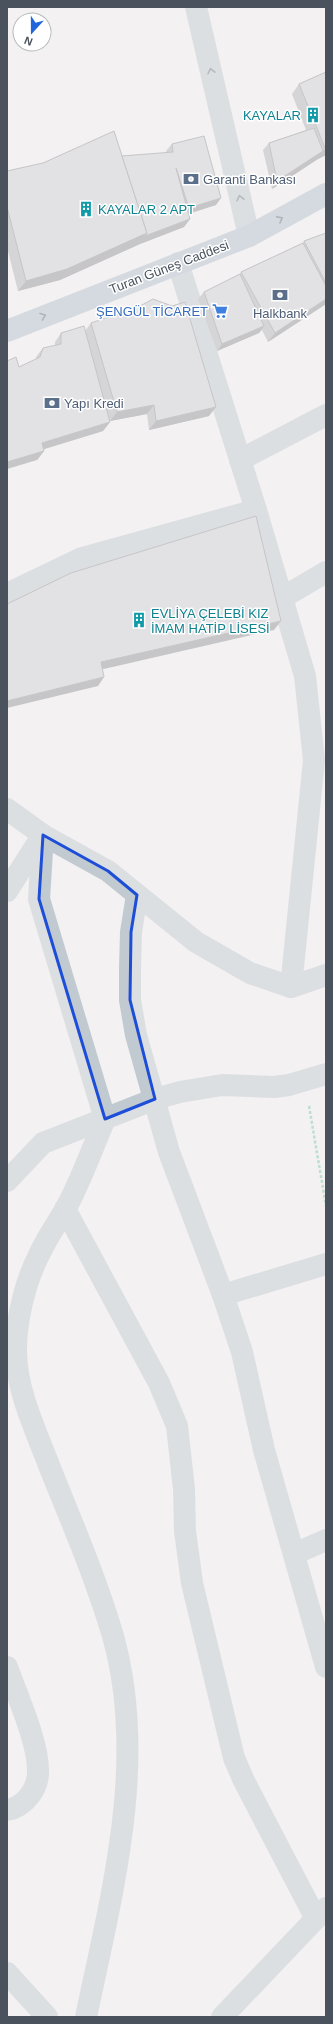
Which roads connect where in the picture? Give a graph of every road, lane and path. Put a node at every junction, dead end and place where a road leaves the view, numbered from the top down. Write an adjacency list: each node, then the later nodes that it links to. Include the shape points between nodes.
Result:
1 (196, 7): 3 (street, one-way to 1)
2 (326, 194): 3 (main road, Turan Güneş Caddesi, one-way to 2)
3 (249, 236): 4 (main road, Turan Güneş Caddesi)
4 (178, 263): 5 (main road, Turan Güneş Caddesi, one-way to 4); 7 (street)
5 (7, 330)
6 (326, 415): 7 (street)
7 (240, 460): 8 (street)
8 (256, 510): 10 (street, via 82,558); 11 (street)
9 (326, 572): 11 (street)
10 (7, 594)
11 (282, 598): 12 (street, via 306,676)
12 (320, 757): 18 (street)
13 (7, 809): 14 (street)
14 (43, 835): 15 (street); 16 (street, via 108,871); 22 (street, via 39,898)
15 (7, 891)
16 (137, 895): 18 (street, via 196,942 224,959 250,973); 21 (street, via 131,932 130,1000 136,1035)
17 (326, 975): 18 (street)
18 (291, 987)
19 (326, 1074): 20 (street)
20 (305, 1081): 21 (street, via 274,1087 205,1087); 24 (path)
21 (155, 1099): 22 (street); 27 (street, via 169,1152)
22 (105, 1119): 23 (street, via 43,1144); 25 (street)
23 (7, 1181)
24 (326, 1206)
25 (65, 1209): 33 (street, via 159,1382 177,1426 192,1584 234,1758 244,1781); 36 (street, via 37,1257 21,1313 16,1350 19,1378 35,1429 84,1551 109,1626 126,1696 125,1813)
26 (326, 1264): 27 (street)
27 (223, 1295): 29 (street, via 242,1352 264,1450)
28 (326, 1540): 29 (street)
29 (294, 1554): 31 (street)
30 (7, 1667): 32 (street, via 35,1748 38,1771 36,1786 27,1799 15,1809)
31 (326, 1667)
32 (7, 1810)
33 (321, 1912): 37 (street)
34 (7, 1973): 35 (street)
35 (47, 2017)
36 (86, 2017)
37 (222, 2017)

